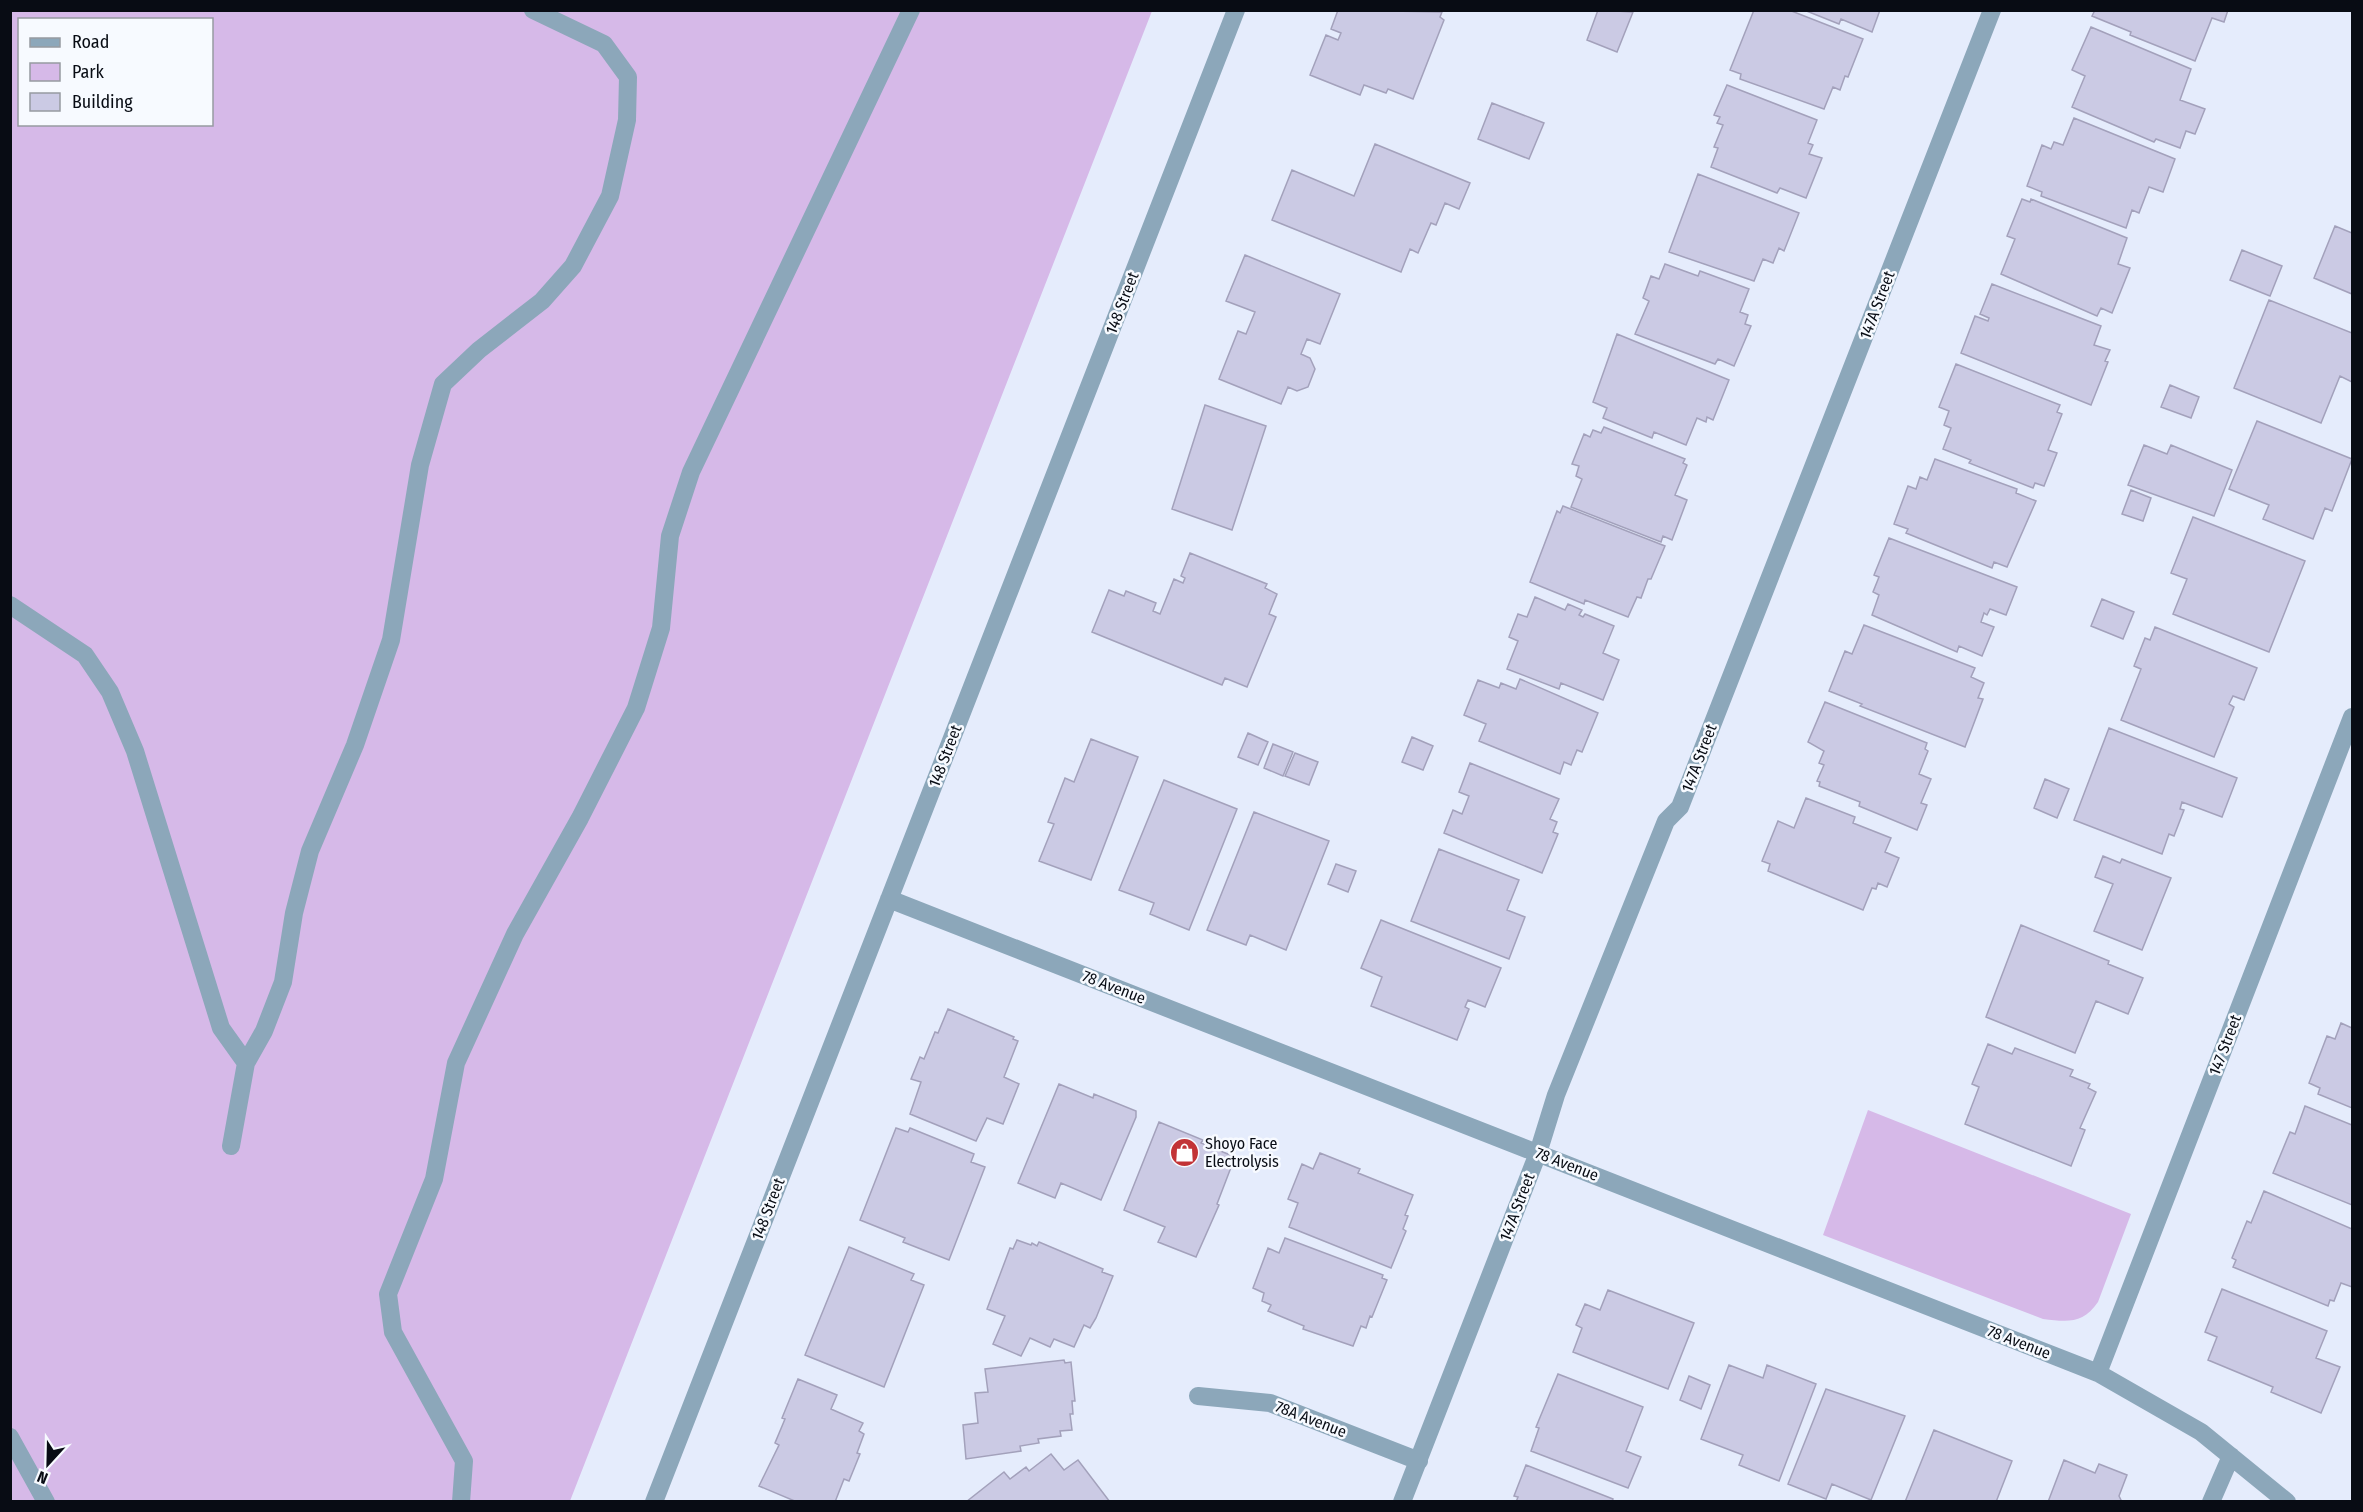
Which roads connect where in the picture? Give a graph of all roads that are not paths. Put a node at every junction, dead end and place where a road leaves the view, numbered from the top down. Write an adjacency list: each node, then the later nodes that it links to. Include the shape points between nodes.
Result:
1 (533, 10): 8 (street, via 604,44 628,76 627,120 610,196 573,266 542,301 443,384 420,465 388,650 355,745 310,851 294,913 283,982 264,1031)
2 (911, 10): 17 (street, via 691,472 670,536 661,628 636,708 515,934 456,1063 435,1179 388,1293 393,1332 464,1461)
3 (1236, 10): 7 (street, 148 Street)
4 (1992, 10): 10 (street, 147A Street, via 1680,807 1666,821 1556,1095)
5 (10, 605): 8 (street, via 85,656 110,692 135,751 221,1028)
6 (2352, 717): 11 (street, 147 Street)
7 (889, 900): 10 (street, 78 Avenue); 18 (street, 148 Street)
8 (246, 1063): 9 (street)
9 (231, 1146)
10 (1538, 1153): 11 (street, 78 Avenue); 15 (street, 147A Street)
11 (2098, 1373): 14 (street, 78 Avenue, via 2201,1432)
12 (1198, 1396): 15 (street, 78A Avenue, via 1270,1403)
13 (10, 1437): 16 (street)
14 (2231, 1456): 20 (street); 21 (street, 78 Avenue)
15 (1419, 1461): 19 (street, 147A Street)
16 (46, 1502)
17 (461, 1502)
18 (654, 1502)
19 (1402, 1502)
20 (2211, 1502)
21 (2287, 1502)

